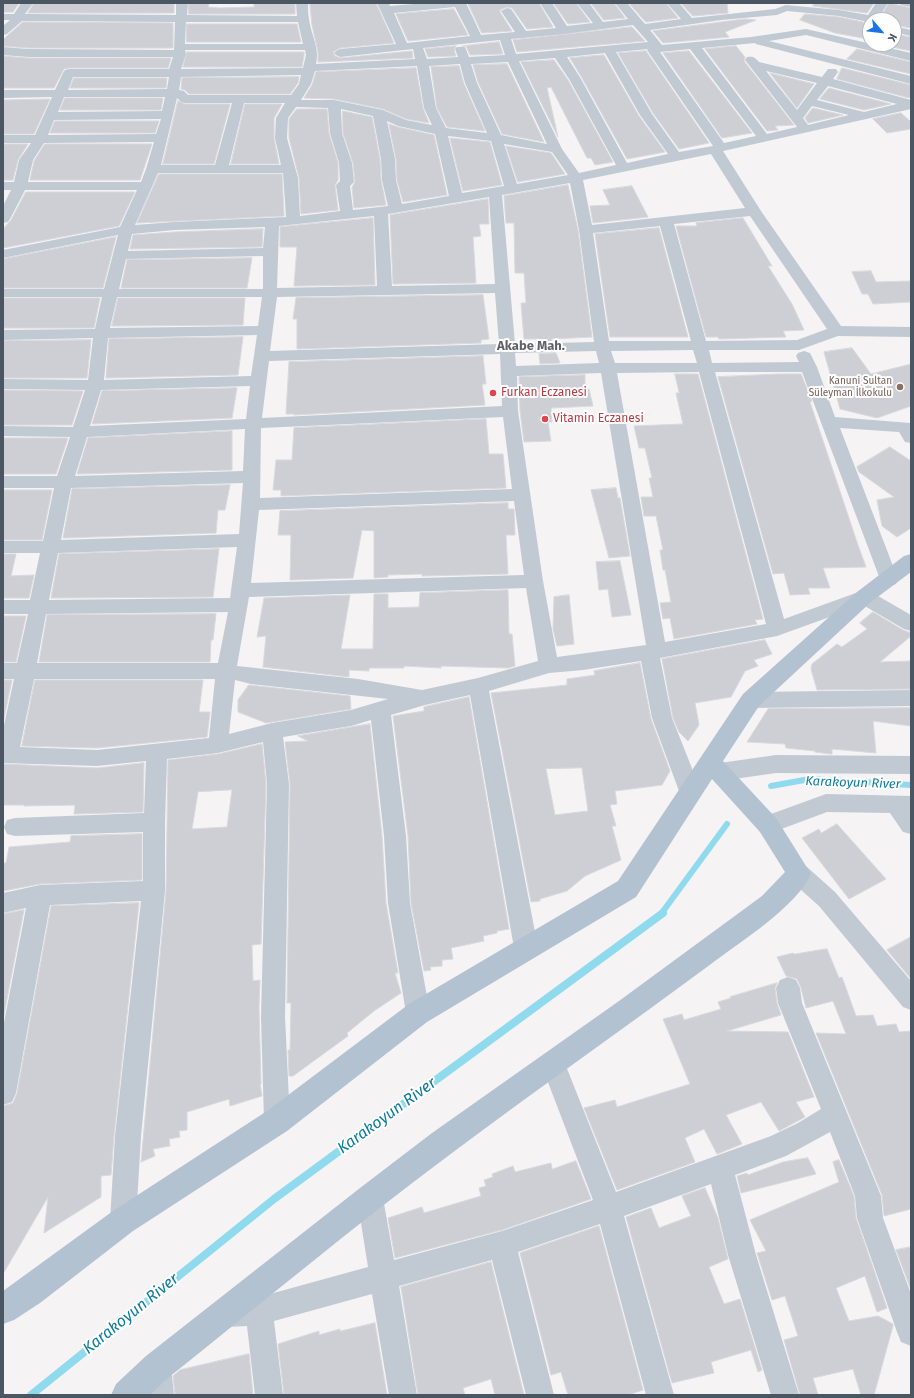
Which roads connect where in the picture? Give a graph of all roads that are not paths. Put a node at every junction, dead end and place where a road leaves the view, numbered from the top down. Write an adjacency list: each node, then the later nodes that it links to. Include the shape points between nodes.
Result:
1 (27, 3): 20 (street)
2 (182, 3): 22 (street)
3 (302, 3): 23 (street)
4 (460, 3): 13 (street); 34 (street)
5 (546, 3): 27 (street)
6 (583, 3): 25 (street)
7 (621, 3): 26 (street)
8 (673, 3): 24 (street)
9 (882, 3): 17 (street)
10 (905, 3): 11 (street)
11 (911, 4)
12 (784, 5): 16 (street); 19 (street, via 777,12); 29 (street)
13 (385, 6): 41 (street)
14 (723, 8): 19 (street)
15 (507, 11): 31 (street)
16 (833, 12): 21 (street); 32 (street)
17 (876, 12)
18 (3, 17): 20 (street)
19 (731, 17): 24 (street)
20 (17, 18): 22 (street); 28 (street)
21 (862, 18)
22 (181, 19): 23 (street); 44 (street)
23 (303, 19): 46 (street)
24 (690, 22): 26 (street)
25 (600, 25): 26 (street); 27 (street)
26 (639, 25): 42 (street)
27 (564, 31): 31 (street)
28 (3, 32)
29 (806, 32): 32 (street); 35 (street)
30 (862, 34): 38 (street)
31 (523, 35): 33 (street)
32 (819, 35): 38 (street)
33 (504, 37): 34 (street); 49 (street)
34 (478, 40): 37 (street)
35 (750, 40): 36 (street); 52 (street)
36 (733, 41): 40 (street); 53 (street)
37 (459, 42): 39 (street); 50 (street)
38 (855, 44): 48 (street); 52 (street)
39 (417, 46): 41 (street); 51 (street)
40 (694, 46): 42 (street); 75 (street)
41 (403, 47): 46 (street)
42 (656, 47): 43 (street); 78 (street, via 653,50)
43 (608, 49): 47 (street); 79 (street, via 646,115)
44 (179, 50): 45 (street, via 28,53); 46 (street); 55 (street)
45 (3, 51)
46 (311, 51): 54 (street)
47 (559, 54): 49 (street); 80 (street)
48 (911, 57)
49 (512, 58): 50 (street); 77 (street)
50 (464, 61): 51 (street); 74 (street)
51 (422, 62): 54 (street); 71 (street, via 430,108)
52 (840, 62): 56 (street); 57 (street)
53 (755, 64): 57 (street); 70 (street)
54 (309, 69): 55 (street); 62 (street, via 305,84)
55 (175, 73): 58 (street); 60 (street, via 69,73)
56 (911, 80)
57 (825, 81): 63 (street); 65 (street)
58 (172, 93): 60 (street); 61 (street, via 180,94 185,99); 67 (street)
59 (3, 94): 60 (street)
60 (60, 95): 68 (street)
61 (239, 99): 62 (street); 82 (street)
62 (292, 101): 64 (street); 83 (street, via 282,118 281,138)
63 (810, 102): 69 (street); 70 (street)
64 (334, 104): 66 (street); 94 (street, via 336,132 346,166 347,182 343,185 343,192)
65 (911, 105): 69 (street)
66 (379, 113): 71 (street, via 402,122); 91 (street)
67 (168, 115): 68 (street); 73 (street)
68 (50, 116): 72 (street)
69 (866, 116): 70 (street)
70 (801, 124): 75 (street)
71 (441, 131): 74 (street); 90 (street)
72 (40, 138): 73 (street); 76 (street); 86 (street, via 26,160)
73 (160, 138): 81 (street)
74 (496, 138): 77 (street); 88 (street)
75 (764, 138): 78 (street)
76 (3, 139)
77 (556, 149): 84 (street)
78 (718, 149): 79 (street); 93 (street)
79 (676, 156): 80 (street)
80 (623, 167): 84 (street)
81 (153, 169): 82 (street); 87 (street)
82 (220, 169): 83 (street)
83 (288, 169): 96 (street, via 291,178)
84 (576, 178): 88 (street); 100 (street)
85 (3, 186): 86 (street)
86 (20, 186): 87 (street); 95 (street)
87 (146, 186): 99 (street)
88 (511, 188): 89 (street)
89 (495, 192): 90 (street); 104 (street)
90 (457, 199): 91 (street)
91 (396, 209): 92 (street)
92 (381, 211): 94 (street); 105 (street)
93 (754, 211): 97 (street); 110 (street)
94 (347, 214): 96 (street)
95 (3, 220)
96 (293, 220): 98 (street)
97 (666, 221): 100 (street); 114 (street)
98 (272, 223): 99 (street); 101 (street)
99 (126, 230): 102 (street); 103 (street)
100 (586, 230): 116 (street)
101 (270, 252): 103 (street); 107 (street)
102 (3, 254)
103 (120, 255): 108 (street)
104 (502, 288): 105 (street); 117 (street)
105 (385, 290): 107 (street)
106 (3, 293): 108 (street)
107 (270, 293): 108 (street); 109 (street)
108 (110, 294): 112 (street)
109 (264, 330): 112 (street); 118 (street)
110 (836, 331): 111 (street); 115 (street)
111 (911, 332)
112 (102, 334): 113 (street); 125 (street)
113 (3, 335)
114 (698, 345): 115 (street); 116 (street); 119 (street)
115 (800, 345): 121 (street)
116 (602, 346): 117 (street); 120 (street)
117 (507, 348): 118 (street); 122 (street)
118 (261, 356): 123 (street)
119 (706, 367): 120 (street); 121 (street); 148 (street)
120 (608, 368): 122 (street); 149 (street)
121 (809, 368): 127 (street)
122 (510, 371): 126 (street)
123 (258, 381): 125 (street); 128 (street)
124 (3, 384): 125 (street)
125 (95, 385): 130 (street)
126 (510, 411): 128 (street); 135 (street)
127 (829, 422): 131 (street, via 904,427); 141 (street)
128 (253, 424): 130 (street); 132 (street)
129 (3, 431): 130 (street)
130 (80, 432): 134 (street)
131 (911, 438)
132 (252, 477): 134 (street); 136 (street)
133 (3, 482): 134 (street)
134 (64, 482): 139 (street)
135 (523, 496): 136 (street); 142 (street)
136 (251, 504): 137 (street)
137 (247, 540): 139 (street); 144 (street)
138 (3, 547): 139 (street)
139 (51, 547): 146 (street)
140 (911, 561): 141 (main road)
141 (889, 579): 143 (main road)
142 (534, 581): 144 (street); 150 (street)
143 (864, 597): 147 (street); 148 (street); 157 (main road)
144 (240, 598): 146 (street); 151 (street)
145 (3, 607): 146 (street)
146 (39, 607): 153 (street)
147 (911, 624)
148 (777, 629): 149 (street)
149 (653, 651): 150 (street); 165 (street, via 662,718)
150 (549, 665): 154 (street)
151 (226, 670): 153 (street); 155 (street, via 251,676); 160 (street)
152 (3, 671): 153 (street)
153 (26, 671): 162 (street)
154 (478, 686): 155 (street); 175 (street)
155 (425, 697): 158 (street)
156 (911, 698): 157 (street)
157 (751, 700): 164 (main road)
158 (380, 710): 159 (street, via 351,718); 178 (street, via 400,903)
159 (272, 731): 160 (street); 182 (street, via 278,784 273,1017)
160 (218, 745): 161 (street)
161 (157, 751): 162 (street, via 97,758); 167 (street)
162 (5, 755)
163 (911, 765): 164 (street, via 776,764)
164 (715, 767): 165 (main road); 168 (main road)
165 (690, 791): 175 (main road, via 627,889)
166 (904, 805): 168 (street, via 826,803); 169 (street)
167 (154, 822): 170 (street); 172 (street)
168 (768, 825): 171 (main road)
169 (911, 825)
170 (15, 827)
171 (798, 874): 177 (street, via 827,899); 179 (main road, via 771,904)
172 (154, 891): 173 (street); 186 (street, via 129,1128)
173 (40, 895): 174 (street); 180 (street)
174 (3, 903)
175 (526, 948): 178 (main road)
176 (788, 988): 181 (street, via 790,1003)
177 (911, 999)
178 (418, 1013): 182 (main road)
179 (553, 1064): 184 (main road); 185 (street)
180 (3, 1093)
181 (836, 1114): 183 (street, via 777,1147); 192 (street, via 868,1196 870,1218)
182 (277, 1121): 186 (main road)
183 (720, 1167): 185 (street); 200 (street, via 742,1255)
184 (370, 1198): 188 (street); 191 (main road)
185 (609, 1208): 187 (street); 199 (street)
186 (122, 1221): 189 (main road)
187 (502, 1244): 188 (street); 198 (street)
188 (383, 1277): 190 (street); 197 (street)
189 (3, 1309)
190 (259, 1311): 191 (street); 196 (street)
191 (227, 1313): 193 (main road)
192 (911, 1332)
193 (157, 1367): 194 (main road); 195 (street)
194 (127, 1395)
195 (160, 1395)
196 (269, 1395)
197 (403, 1395)
198 (540, 1395)
199 (660, 1395)
200 (785, 1395)

